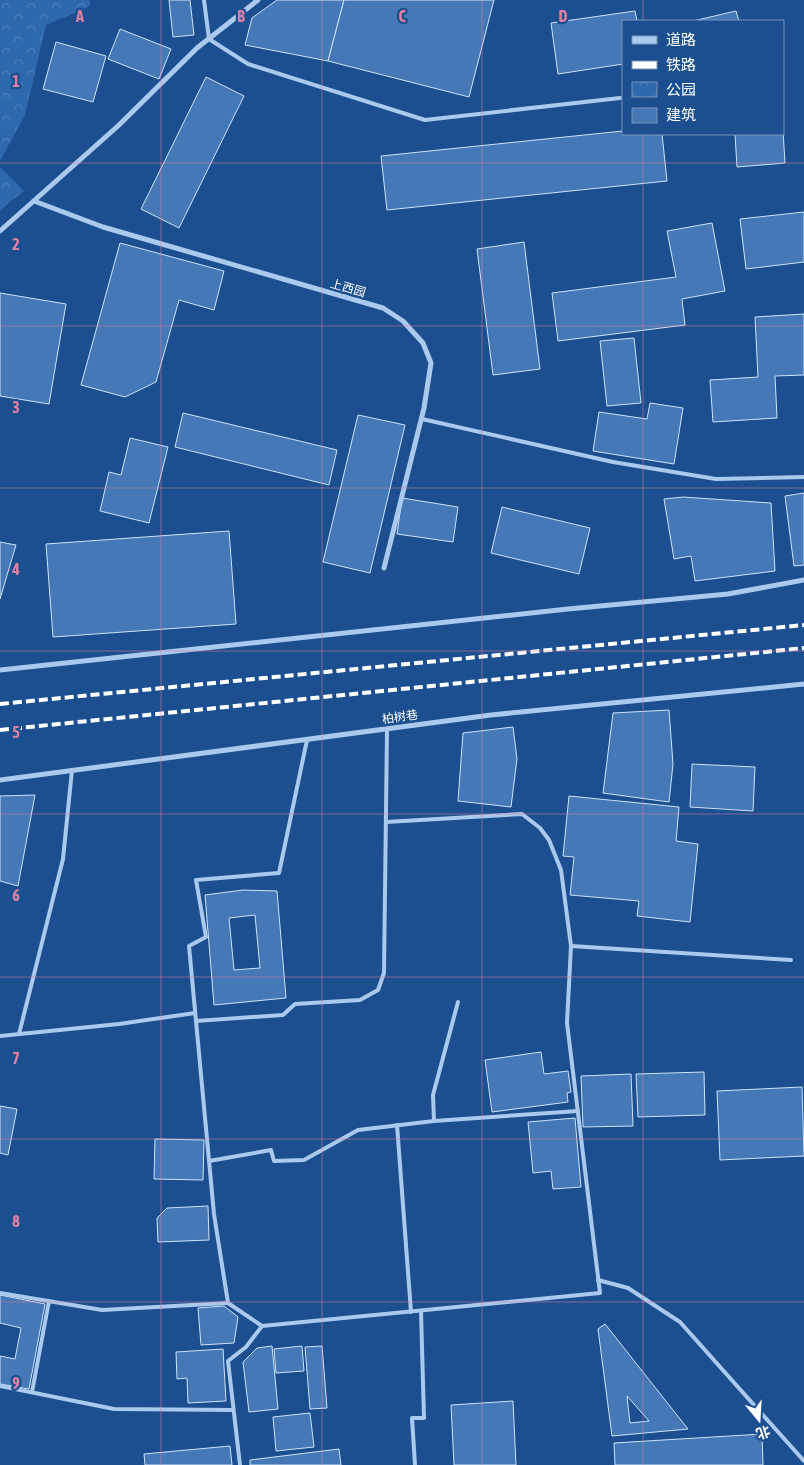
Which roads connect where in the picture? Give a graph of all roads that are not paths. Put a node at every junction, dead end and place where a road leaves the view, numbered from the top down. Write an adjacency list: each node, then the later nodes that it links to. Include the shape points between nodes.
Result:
1 (204, 0): 3 (lane)
2 (258, 0): 3 (street)
3 (209, 39): 4 (lane, via 248,64 425,120); 5 (street)
4 (620, 98)
5 (34, 201): 6 (street); 7 (street, 上西园, via 103,227 383,308 402,321 423,343 431,363)
6 (0, 231)
7 (422, 419): 8 (lane, via 612,462 716,479); 9 (street, 上西园)
8 (804, 477)
9 (384, 568)
10 (804, 580): 11 (street, via 728,594)
11 (0, 670)
12 (804, 684): 13 (street, 柏树巷, via 491,715)
13 (386, 729): 14 (street, 柏树巷); 17 (lane)
14 (307, 740): 15 (street, 柏树巷); 21 (lane, via 279,873 196,880 206,937 190,946)
15 (72, 770): 16 (street, 柏树巷); 23 (lane, via 63,859)
16 (0, 780)
17 (386, 822): 18 (lane, via 522,814 549,840 561,870); 22 (lane, via 384,973 378,990 360,1000 294,1004 283,1015)
18 (571, 946): 19 (lane); 25 (lane, via 567,1023)
19 (791, 960)
20 (458, 1002): 26 (lane, via 433,1095)
21 (196, 1014): 22 (lane); 23 (lane)
22 (196, 1021): 28 (lane)
23 (18, 1034): 24 (lane)
24 (0, 1036)
25 (578, 1111): 26 (lane); 29 (lane)
26 (434, 1121): 27 (lane)
27 (397, 1125): 28 (lane, via 358,1130 304,1160 274,1161 271,1150); 34 (lane)
28 (209, 1161): 32 (lane)
29 (598, 1280): 33 (lane, via 600,1294); 39 (lane, via 628,1288 680,1322)
30 (0, 1293): 31 (lane)
31 (49, 1301): 32 (lane, via 102,1310); 37 (lane)
32 (228, 1303): 35 (lane)
33 (421, 1311): 34 (lane); 41 (lane, via 424,1418 412,1418)
34 (411, 1312): 35 (lane)
35 (262, 1326): 38 (lane, via 246,1347 228,1361)
36 (0, 1386): 37 (lane)
37 (32, 1392): 38 (lane, via 114,1409)
38 (233, 1410): 40 (lane)
39 (804, 1461)
40 (240, 1465)
41 (416, 1465)

